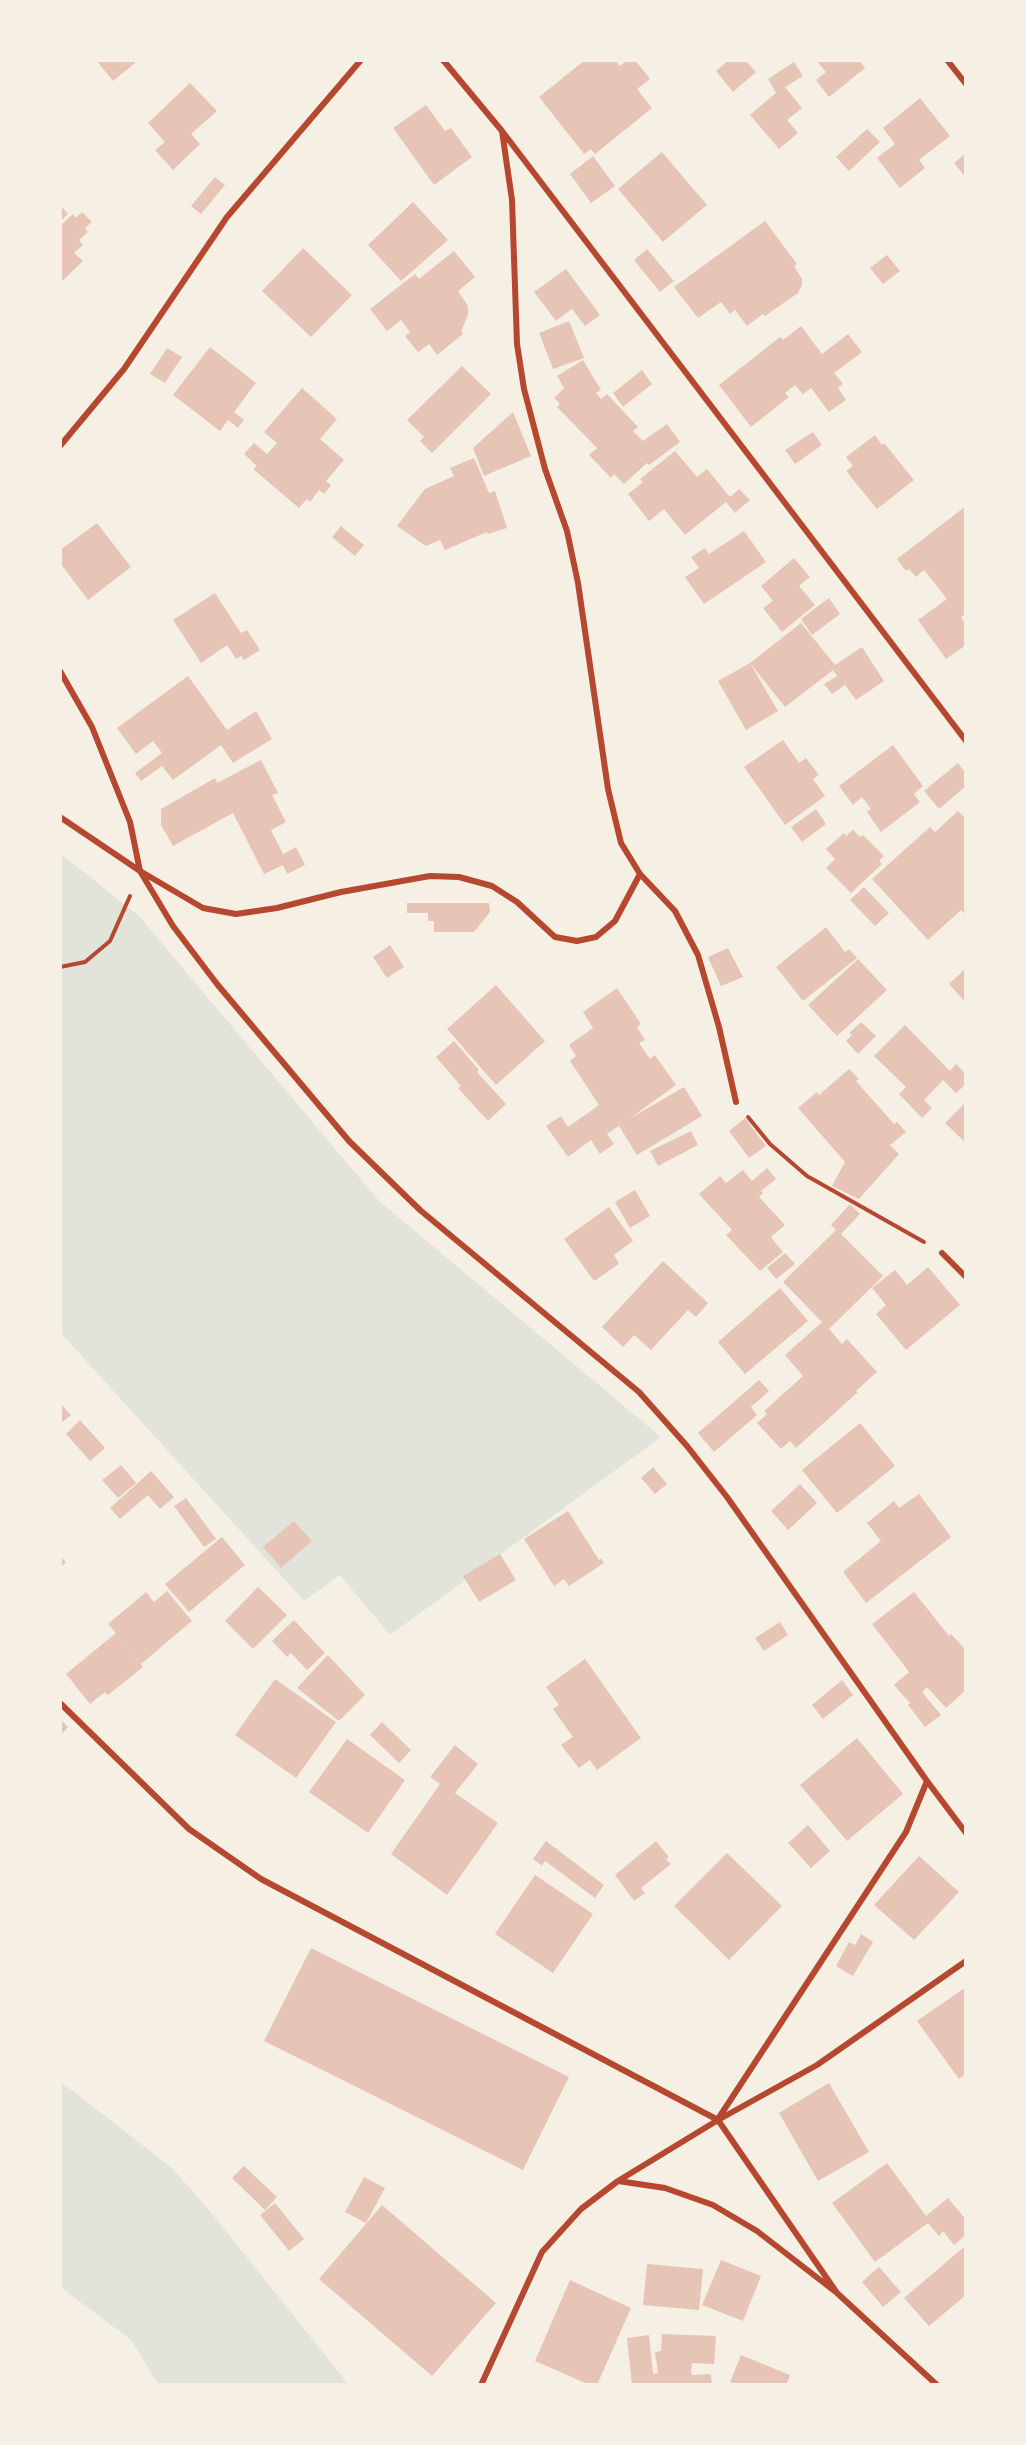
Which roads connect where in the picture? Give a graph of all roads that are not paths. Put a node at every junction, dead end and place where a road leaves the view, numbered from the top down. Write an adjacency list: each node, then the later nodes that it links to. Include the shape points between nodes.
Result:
1 (361, 60): 6 (street, via 227,217 124,369)
2 (443, 60): 5 (street)
3 (947, 60): 4 (street)
4 (966, 84)
5 (502, 131): 8 (street); 11 (street, via 512,200 517,344 524,389 545,469 567,531 621,843)
6 (60, 446)
7 (60, 671): 10 (street, via 92,727 126,812)
8 (966, 741)
9 (60, 817): 10 (street)
10 (140, 871): 11 (street, via 203,908 236,914 430,876 459,877 492,886 517,902 555,937 577,941 596,937 615,921); 16 (street, via 173,926 218,984 350,1141 420,1210 639,1392 687,1446)
11 (640, 874): 12 (street, via 675,911 698,955)
12 (736, 1102)
13 (942, 1253): 14 (street)
14 (966, 1277)
15 (60, 1703): 19 (street, via 189,1829 261,1879)
16 (927, 1781): 17 (street); 19 (street, via 906,1832)
17 (966, 1833)
18 (966, 1960): 19 (street, via 817,2065)
19 (718, 2120): 20 (street); 21 (street)
20 (618, 2181): 21 (street, via 665,2188 713,2205 757,2231); 22 (street, via 580,2209 542,2252)
21 (837, 2293): 23 (street)
22 (481, 2385)
23 (937, 2385)

